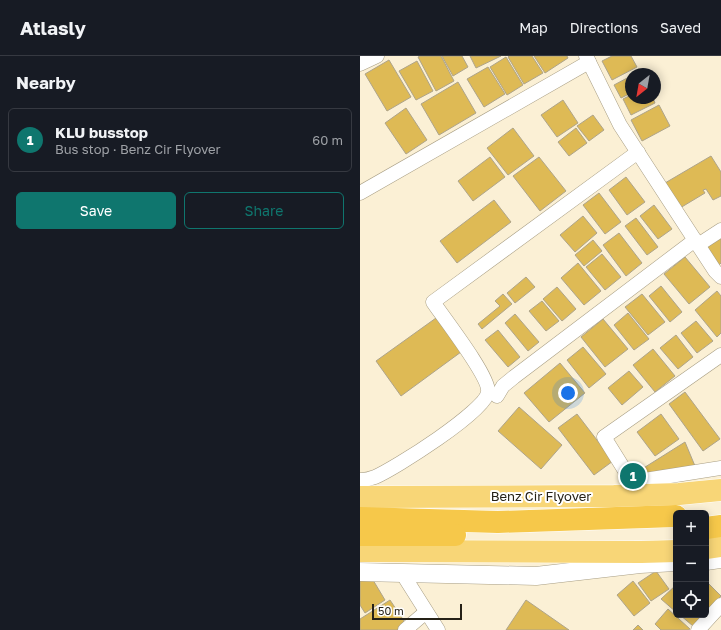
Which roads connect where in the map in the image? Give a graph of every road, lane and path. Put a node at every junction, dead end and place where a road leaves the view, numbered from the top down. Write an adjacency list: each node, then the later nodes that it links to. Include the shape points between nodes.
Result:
1 (377, 56): 3 (street)
2 (588, 59): 4 (street, via 620,125); 5 (street)
3 (360, 64)
4 (638, 152): 7 (street); 12 (street, via 433,302 488,384 488,393 472,413 412,456 375,477)
5 (360, 193)
6 (721, 230): 7 (street)
7 (697, 242): 8 (street); 10 (street, via 508,381)
8 (721, 277)
9 (721, 355): 11 (street, via 604,437 633,479)
10 (497, 396)
11 (721, 468)
12 (360, 480)
13 (721, 490): 14 (main road, Benz Cir Flyover, via 614,496)
14 (360, 497)
15 (721, 512): 16 (highway)
16 (709, 513)
17 (673, 516): 18 (highway, via 498,522)
18 (360, 518)
19 (721, 526): 20 (highway)
20 (709, 528)
21 (673, 530): 22 (highway, via 519,536)
22 (360, 534)
23 (721, 546): 24 (main road)
24 (709, 548)
25 (360, 551): 26 (main road)
26 (673, 551)
27 (721, 560): 28 (street)
28 (709, 561)
29 (673, 562): 31 (street, via 536,576)
30 (360, 572): 31 (street)
31 (402, 573): 33 (street)
32 (721, 605): 36 (street)
33 (426, 612): 34 (street); 35 (street)
34 (405, 630)
35 (438, 630)
36 (698, 630)

